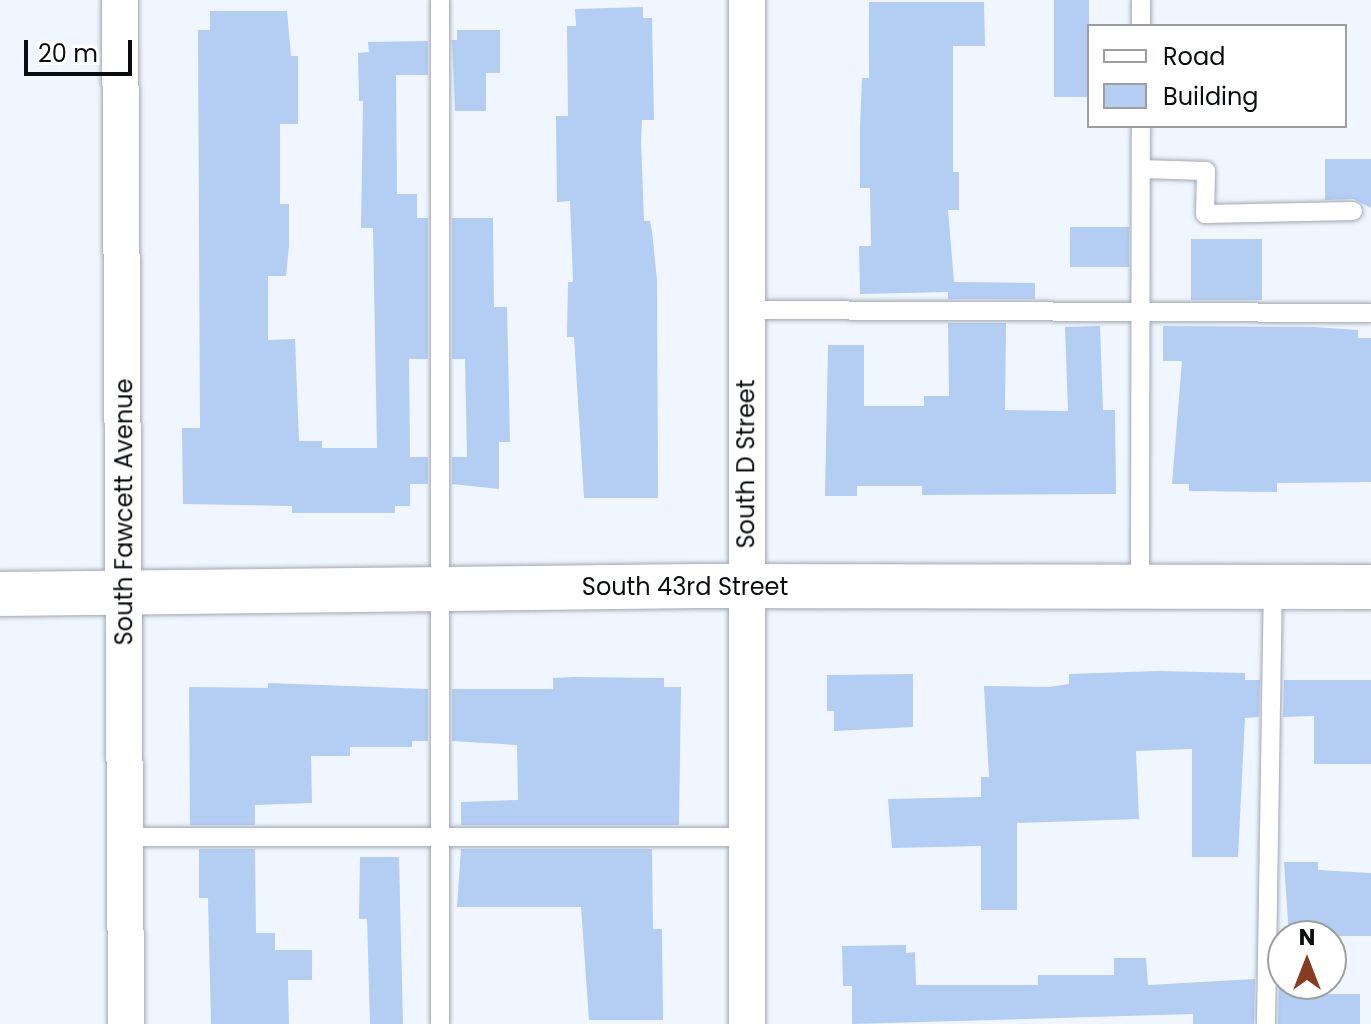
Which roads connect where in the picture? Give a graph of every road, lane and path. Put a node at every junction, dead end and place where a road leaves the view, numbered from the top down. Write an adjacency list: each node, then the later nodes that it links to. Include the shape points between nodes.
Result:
1 (120, 0): 18 (street, South Fawcett Avenue)
2 (440, 0): 16 (lane)
3 (747, 0): 9 (street, South D Street)
4 (1141, 0): 5 (lane)
5 (1141, 24)
6 (1141, 128): 7 (lane)
7 (1141, 169): 8 (lane, via 1206,171 1205,214); 10 (lane)
8 (1353, 211)
9 (746, 310): 10 (lane); 12 (street, South D Street)
10 (1141, 312): 11 (lane); 13 (lane)
11 (1371, 313)
12 (746, 586): 13 (street, South 43rd Street); 16 (street, South 43rd Street); 21 (street, South D Street)
13 (1140, 586): 14 (street, South 43rd Street)
14 (1273, 587): 15 (street, South 43rd Street); 25 (lane)
15 (1371, 587)
16 (438, 588): 18 (street, South 43rd Street); 20 (lane)
17 (0, 594): 18 (street, South 43rd Street)
18 (124, 594): 19 (street, South Fawcett Avenue)
19 (125, 837): 20 (lane); 22 (street, South Fawcett Avenue)
20 (439, 837): 21 (lane); 23 (lane)
21 (746, 837): 24 (street, South D Street)
22 (126, 1024)
23 (440, 1024)
24 (747, 1024)
25 (1266, 1024)

